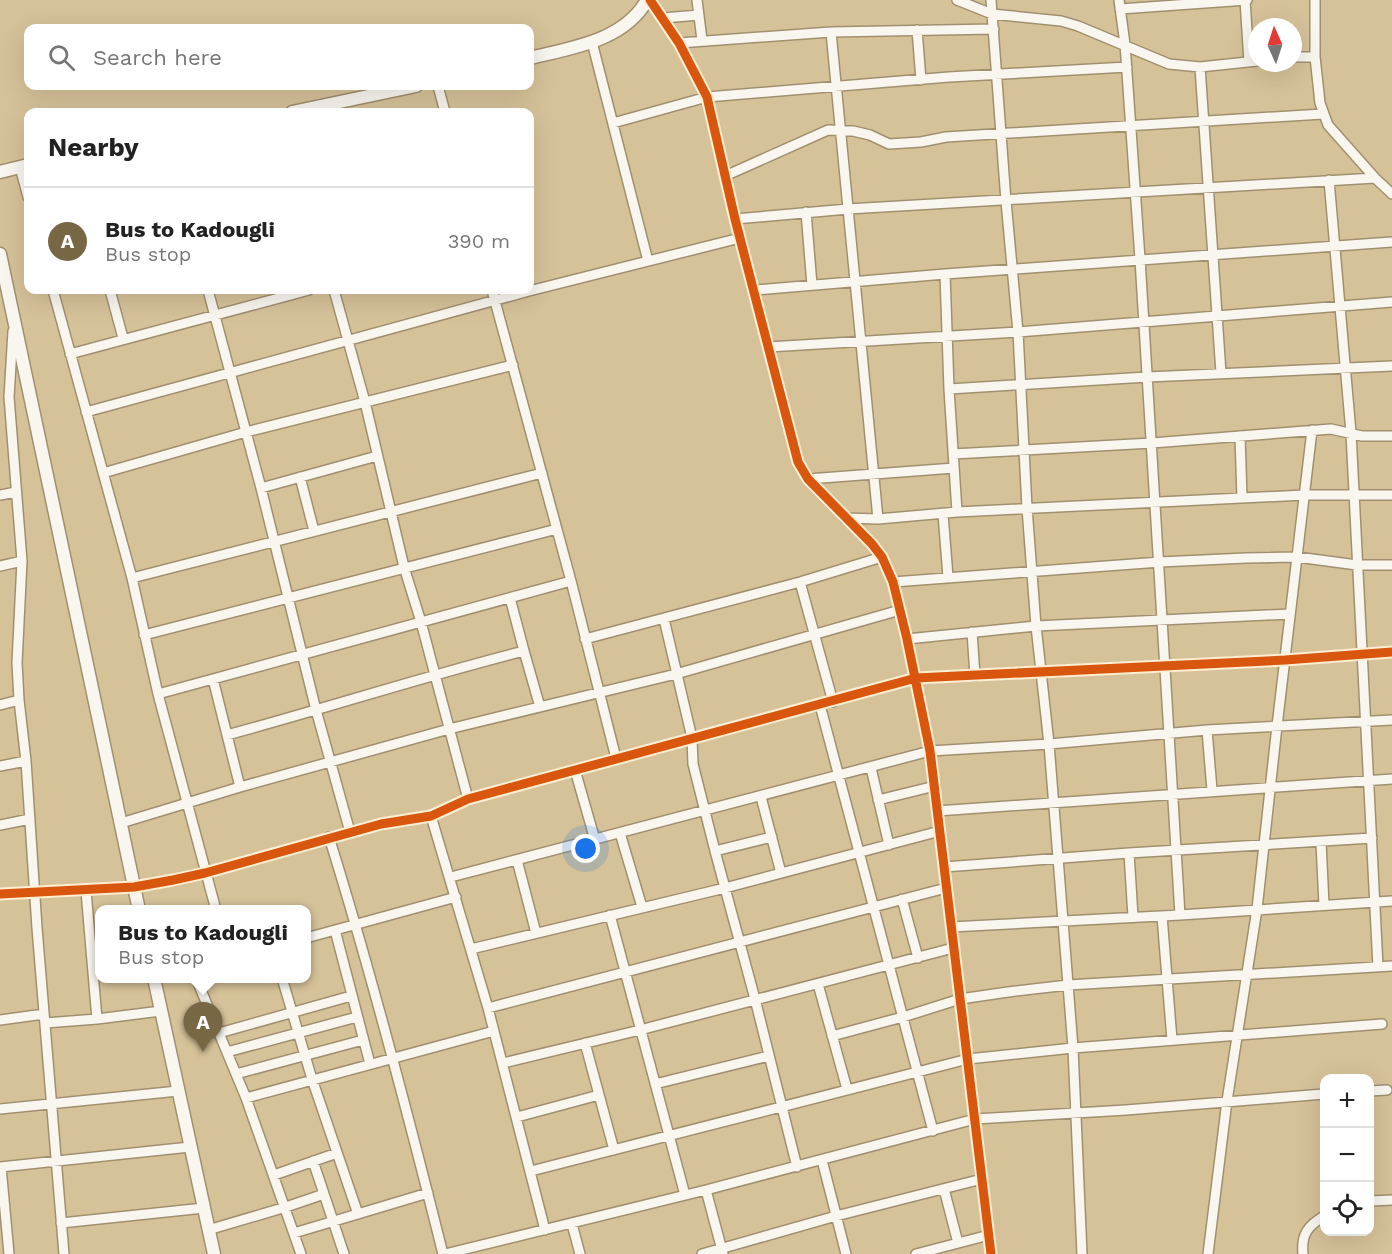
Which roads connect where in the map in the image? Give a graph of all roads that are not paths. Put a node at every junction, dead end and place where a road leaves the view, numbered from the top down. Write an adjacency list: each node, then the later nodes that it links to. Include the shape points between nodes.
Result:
1 (649, 0): 10 (street); 16 (main road, via 623,26)
2 (697, 0): 9 (street)
3 (957, 0): 8 (street)
4 (991, 0): 8 (street)
5 (1246, 0): 7 (street); 11 (street)
6 (1315, 0): 21 (street)
7 (1119, 4): 18 (street)
8 (992, 14): 12 (street); 18 (street, via 1061,21)
9 (699, 15): 10 (street); 15 (street)
10 (663, 18): 17 (street)
11 (1248, 18)
12 (994, 29): 13 (street); 25 (street)
13 (917, 30): 14 (street); 26 (street)
14 (831, 32): 15 (street); 27 (street)
15 (702, 40): 17 (street)
16 (592, 42): 19 (main road); 35 (street)
17 (680, 43): 30 (street)
18 (1125, 44): 23 (street); 24 (street, via 1168,64)
19 (534, 57)
20 (1302, 57): 21 (street)
21 (1315, 57): 33 (street)
22 (1248, 62): 24 (street)
23 (1127, 67): 25 (street); 36 (street)
24 (1200, 67): 34 (street)
25 (997, 75): 26 (street); 38 (street)
26 (921, 80): 27 (street)
27 (836, 87): 30 (street); 37 (street)
28 (397, 90): 31 (main road)
29 (439, 90): 32 (street)
30 (707, 97): 35 (street); 41 (street)
31 (311, 108)
32 (444, 108)
33 (1323, 114): 34 (street); 42 (street, via 1328,125)
34 (1205, 121): 36 (street); 44 (street)
35 (613, 123): 57 (street)
36 (1131, 125): 38 (street); 45 (street)
37 (840, 129): 38 (street, via 890,144); 41 (street, via 818,133); 48 (street)
38 (1001, 134): 47 (street)
39 (24, 166): 40 (main road)
40 (0, 172)
41 (725, 177): 50 (street)
42 (1375, 178): 43 (street); 46 (street)
43 (1329, 180): 44 (street); 53 (street)
44 (1208, 187): 45 (street); 55 (street)
45 (1135, 191): 47 (street); 56 (street)
46 (1392, 194)
47 (1006, 201): 48 (street); 58 (street)
48 (848, 209): 49 (street); 61 (street)
49 (806, 212): 50 (street); 62 (street)
50 (735, 219): 51 (street)
51 (740, 238): 57 (street); 64 (street)
52 (1392, 242): 53 (street)
53 (1334, 247): 55 (street); 74 (street)
54 (0, 254): 60 (main road)
55 (1213, 255): 56 (street); 76 (street)
56 (1140, 259): 58 (street); 78 (street)
57 (648, 261): 63 (street)
58 (1013, 269): 59 (street); 79 (street)
59 (945, 274): 61 (street); 80 (street)
60 (3, 278): 77 (main road)
61 (855, 281): 62 (street); 82 (street)
62 (812, 285): 64 (street)
63 (534, 290)
64 (755, 290): 84 (street)
65 (54, 294): 85 (street)
66 (111, 294): 81 (street)
67 (208, 294): 75 (street)
68 (293, 294): 75 (street)
69 (335, 294): 83 (street)
70 (493, 294): 72 (street)
71 (519, 294): 72 (street)
72 (495, 300): 83 (street); 86 (street)
73 (1392, 302): 74 (street)
74 (1340, 307): 76 (street); 88 (street)
75 (214, 314): 81 (street); 89 (street)
76 (1217, 317): 78 (street); 90 (street)
77 (14, 320): 95 (street); 212 (main road)
78 (1144, 323): 79 (street); 91 (street)
79 (1018, 332): 80 (street); 92 (street)
80 (948, 335): 82 (street); 94 (street)
81 (123, 338): 85 (street)
82 (861, 340): 84 (street); 112 (street)
83 (348, 341): 89 (street); 96 (street)
84 (768, 347): 114 (street, via 798,462)
85 (70, 354): 97 (street)
86 (513, 365): 96 (street); 111 (street)
87 (1392, 366): 88 (street)
88 (1346, 367): 90 (street); 102 (street)
89 (230, 373): 97 (street); 100 (street)
90 (1221, 373): 91 (street)
91 (1147, 377): 92 (street); 105 (street)
92 (1021, 384): 94 (street); 106 (street)
93 (0, 387): 95 (street)
94 (950, 389): 107 (street)
95 (9, 398): 99 (street)
96 (365, 402): 100 (street); 108 (street)
97 (86, 412): 110 (street)
98 (1312, 430): 102 (street, via 1335,428); 103 (street); 119 (street)
99 (12, 431): 101 (street); 116 (street)
100 (246, 432): 110 (street); 115 (street)
101 (0, 433)
102 (1351, 433): 104 (street); 117 (street)
103 (1240, 436): 105 (street); 121 (street)
104 (1392, 436)
105 (1152, 443): 106 (street); 122 (street)
106 (1024, 451): 107 (street); 123 (street)
107 (953, 454): 109 (street)
108 (377, 456): 113 (street); 124 (street)
109 (954, 468): 112 (street); 125 (street)
110 (103, 473): 142 (street)
111 (542, 473): 124 (street); 129 (street)
112 (874, 475): 114 (street); 128 (street)
113 (300, 477): 115 (street); 130 (street)
114 (808, 479): 127 (street)
115 (261, 488): 131 (street)
116 (16, 492): 118 (street); 134 (street)
117 (1354, 494): 119 (street); 120 (street); 136 (street)
118 (0, 495)
119 (1304, 495): 121 (street); 133 (street)
120 (1392, 495)
121 (1242, 498): 122 (street)
122 (1156, 503): 123 (street); 135 (street)
123 (1027, 508): 125 (street); 140 (street)
124 (390, 512): 130 (street); 139 (street)
125 (957, 512): 126 (street)
126 (943, 514): 128 (street); 141 (street)
127 (845, 518): 128 (street); 132 (street)
128 (878, 519)
129 (557, 529): 139 (street); 143 (street)
130 (314, 531): 131 (street)
131 (274, 541): 142 (street); 147 (street)
132 (882, 557): 144 (street); 145 (street)
133 (1297, 557): 135 (street); 136 (street); 149 (street)
134 (22, 561): 138 (street); 173 (street)
135 (1160, 562): 140 (street); 151 (street)
136 (1358, 565): 137 (street); 162 (street)
137 (1392, 565)
138 (0, 566)
139 (404, 567): 147 (street); 152 (street)
140 (1032, 571): 141 (street); 153 (street)
141 (948, 577): 145 (street)
142 (132, 578): 155 (street)
143 (571, 581): 146 (street); 157 (street)
144 (800, 582): 150 (street); 156 (street)
145 (893, 582): 148 (street)
146 (510, 598): 152 (street); 159 (street)
147 (288, 599): 155 (street); 161 (street)
148 (900, 610): 156 (street); 158 (street)
149 (1290, 614): 151 (street); 163 (street)
150 (664, 619): 157 (street); 167 (street)
151 (1162, 619): 153 (street); 164 (street)
152 (421, 622): 161 (street); 166 (street)
153 (1036, 626): 154 (street); 165 (street)
154 (972, 632): 158 (street); 168 (street)
155 (144, 635): 172 (street)
156 (816, 636): 167 (street); 174 (street)
157 (585, 639): 171 (street)
158 (907, 639): 169 (street)
159 (524, 651): 166 (street); 177 (street)
160 (1392, 652): 162 (street)
161 (302, 654): 170 (street); 178 (street)
162 (1363, 655): 163 (street); 180 (street)
163 (1285, 660): 164 (street); 181 (street)
164 (1164, 665): 165 (street); 184 (street)
165 (1041, 671): 168 (street); 187 (street)
166 (435, 674): 178 (street); 182 (street)
167 (676, 674): 171 (street); 186 (street)
168 (975, 676): 169 (street)
169 (916, 678): 174 (street); 188 (street)
170 (213, 679): 172 (street); 185 (street)
171 (599, 693): 177 (street); 189 (street)
172 (158, 694): 207 (street)
173 (19, 700): 175 (street); 190 (street)
174 (833, 702): 176 (street)
175 (0, 705)
176 (820, 705): 186 (street); 195 (street)
177 (540, 707): 182 (street)
178 (316, 710): 185 (street); 191 (street)
179 (1392, 720): 180 (street)
180 (1366, 722): 181 (street); 197 (street)
181 (1277, 726): 183 (street); 200 (street)
182 (449, 729): 191 (street); 204 (street)
183 (1207, 730): 184 (street); 201 (street)
184 (1169, 733): 187 (street); 202 (street)
185 (227, 735): 199 (street)
186 (692, 738): 189 (street); 208 (street)
187 (1048, 744): 188 (street); 206 (street)
188 (930, 752): 193 (street); 198 (street)
189 (616, 758): 194 (street)
190 (26, 761): 192 (street); 211 (street)
191 (331, 761): 199 (street); 215 (street)
192 (0, 766)
193 (872, 768): 195 (street); 205 (street)
194 (574, 770): 204 (street); 220 (street)
195 (838, 777): 203 (street); 226 (street)
196 (1392, 778): 197 (street)
197 (1369, 780): 200 (street); 219 (street)
198 (935, 786): 205 (street); 209 (street)
199 (240, 787): 207 (street)
200 (1271, 787): 201 (street); 223 (street)
201 (1212, 790): 202 (street)
202 (1172, 793): 206 (street); 224 (street)
203 (761, 797): 208 (street); 218 (street)
204 (468, 800): 210 (street)
205 (878, 801): 222 (street)
206 (1053, 801): 209 (street); 228 (street)
207 (187, 802): 212 (street); 231 (street)
208 (705, 811): 216 (street); 225 (street)
209 (937, 811): 214 (street)
210 (431, 816): 215 (street); 233 (street)
211 (30, 819): 213 (street); 238 (street)
212 (120, 823): 234 (main road)
213 (0, 825)
214 (940, 831): 222 (street); 230 (street)
215 (350, 832): 217 (street)
216 (620, 833): 220 (street); 248 (street)
217 (329, 837): 231 (street); 255 (street)
218 (772, 837): 225 (street); 232 (street)
219 (1372, 838): 221 (street); 243 (street)
220 (595, 840): 229 (street)
221 (1321, 842): 223 (street); 246 (street)
222 (889, 844): 226 (street)
223 (1264, 846): 224 (street); 249 (street)
224 (1177, 850): 227 (street); 251 (street)
225 (715, 852): 235 (street)
226 (858, 853): 232 (street); 247 (street)
227 (1128, 853): 228 (street); 253 (street)
228 (1058, 858): 230 (street); 254 (street)
229 (517, 860): 233 (street); 258 (street)
230 (944, 867): 236 (street)
231 (205, 873): 234 (street); 245 (street)
232 (781, 873): 235 (street)
233 (451, 877): 240 (street)
234 (134, 887): 237 (street); 244 (main road)
235 (725, 888): 248 (street); 260 (street)
236 (946, 888): 241 (street); 256 (street)
237 (86, 891): 238 (street); 284 (street)
238 (35, 893): 239 (street); 283 (street)
239 (0, 894)
240 (456, 897): 255 (street); 262 (street)
241 (902, 899): 247 (street); 263 (street)
242 (1392, 901): 243 (street)
243 (1374, 902): 246 (street); 266 (street)
244 (138, 905)
245 (215, 905)
246 (1324, 905): 249 (street)
247 (873, 907): 260 (street); 264 (street)
248 (642, 908): 250 (street)
249 (1257, 909): 251 (street); 268 (street)
250 (610, 915): 258 (street); 267 (street)
251 (1180, 915): 252 (street)
252 (1162, 916): 253 (street); 269 (street)
253 (1133, 917): 254 (street)
254 (1062, 921): 256 (street); 274 (street)
255 (357, 924): 257 (street); 300 (street)
256 (951, 927): 261 (street)
257 (335, 930): 259 (street); 275 (street)
258 (536, 933): 262 (street)
259 (311, 937)
260 (740, 943): 267 (street); 276 (street)
261 (953, 948): 263 (street); 277 (street)
262 (471, 949): 278 (street)
263 (918, 958): 264 (street)
264 (890, 965): 273 (street); 282 (street)
265 (1392, 966): 266 (street)
266 (1378, 967): 268 (street)
267 (625, 972): 278 (street); 287 (street)
268 (1248, 974): 269 (street); 291 (street)
269 (1166, 979): 274 (street); 294 (street)
270 (157, 983): 279 (main road)
271 (198, 983): 289 (street)
272 (283, 983): 280 (street)
273 (818, 984): 276 (street); 292 (street)
274 (1068, 985): 277 (street); 296 (street)
275 (351, 996): 280 (street); 281 (street)
276 (755, 999): 287 (street); 299 (street)
277 (960, 999): 282 (street); 301 (street)
278 (488, 1008): 288 (street)
279 (161, 1011): 284 (street); 309 (main road)
280 (291, 1011): 289 (street); 290 (street)
281 (357, 1017): 290 (street); 293 (street)
282 (903, 1017): 292 (street); 304 (street)
283 (44, 1018): 284 (street); 285 (street); 316 (street)
284 (97, 1019)
285 (0, 1020)
286 (1382, 1024): 291 (street)
287 (640, 1030): 295 (street); 307 (street)
288 (494, 1031): 300 (street); 302 (street)
289 (219, 1033): 297 (street)
290 (298, 1033): 297 (street); 298 (street)
291 (1238, 1035): 294 (street); 315 (street)
292 (832, 1036): 308 (street)
293 (363, 1040): 298 (street); 303 (street)
294 (1172, 1040): 296 (street)
295 (585, 1043): 302 (street); 313 (street)
296 (1073, 1048): 301 (street); 319 (street)
297 (227, 1052): 305 (street)
298 (305, 1056): 305 (street); 306 (street)
299 (769, 1056): 307 (street); 317 (street)
300 (394, 1058): 303 (street); 337 (street)
301 (968, 1059): 304 (street); 321 (street)
302 (503, 1063): 320 (street)
303 (370, 1064): 306 (street)
304 (918, 1073): 308 (street); 322 (street)
305 (236, 1074): 314 (street)
306 (312, 1079): 314 (street); 326 (street)
307 (655, 1084): 323 (street)
308 (847, 1089): 317 (street)
309 (178, 1090): 316 (street); 324 (main road)
310 (1387, 1090): 311 (street)
311 (1374, 1091)
312 (1320, 1094): 315 (street)
313 (599, 1095): 320 (street); 325 (street)
314 (246, 1098): 333 (street)
315 (1227, 1101): 319 (street); 370 (street)
316 (51, 1105): 318 (street); 329 (street)
317 (782, 1107): 323 (street); 331 (street)
318 (0, 1109)
319 (1077, 1112): 321 (street); 369 (street)
320 (517, 1117): 332 (street)
321 (975, 1119): 322 (street); 334 (street)
322 (933, 1131): 327 (street)
323 (669, 1137): 325 (street); 339 (street)
324 (190, 1147): 329 (street); 343 (main road)
325 (614, 1150): 332 (street)
326 (337, 1153): 328 (street); 344 (street)
327 (822, 1160): 331 (street); 345 (street)
328 (313, 1161): 333 (street); 338 (street)
329 (56, 1162): 330 (street); 348 (street)
330 (1, 1167): 350 (street)
331 (796, 1167): 336 (street)
332 (531, 1171): 352 (street)
333 (274, 1174): 342 (street)
334 (982, 1179): 335 (street); 354 (street)
335 (944, 1189): 345 (street); 355 (street)
336 (706, 1190): 339 (street); 356 (street)
337 (428, 1193): 344 (street); 363 (street)
338 (324, 1194): 342 (street); 347 (street)
339 (685, 1194): 349 (street)
340 (1392, 1200): 341 (street)
341 (1374, 1201)
342 (286, 1207): 351 (street); 353 (street)
343 (204, 1208): 348 (street); 351 (main road)
344 (358, 1214): 347 (street)
345 (836, 1216): 356 (street); 366 (street)
346 (1320, 1219): 371 (street, via 1310,1225 1302,1242)
347 (333, 1221): 353 (street); 362 (street)
348 (61, 1223): 359 (street)
349 (572, 1224): 352 (street); 364 (street)
350 (3, 1227): 358 (street)
351 (208, 1230): 360 (main road)
352 (545, 1230): 363 (street)
353 (294, 1233): 361 (street)
354 (989, 1235): 355 (street); 368 (street)
355 (958, 1244): 357 (street)
356 (722, 1251): 365 (street)
357 (927, 1253): 367 (street)
358 (9, 1254)
359 (64, 1254)
360 (214, 1254)
361 (301, 1254)
362 (344, 1254)
363 (444, 1254)
364 (580, 1254)
365 (702, 1254)
366 (846, 1254)
367 (916, 1254)
368 (991, 1254)
369 (1082, 1254)
370 (1208, 1254)
371 (1302, 1254)

